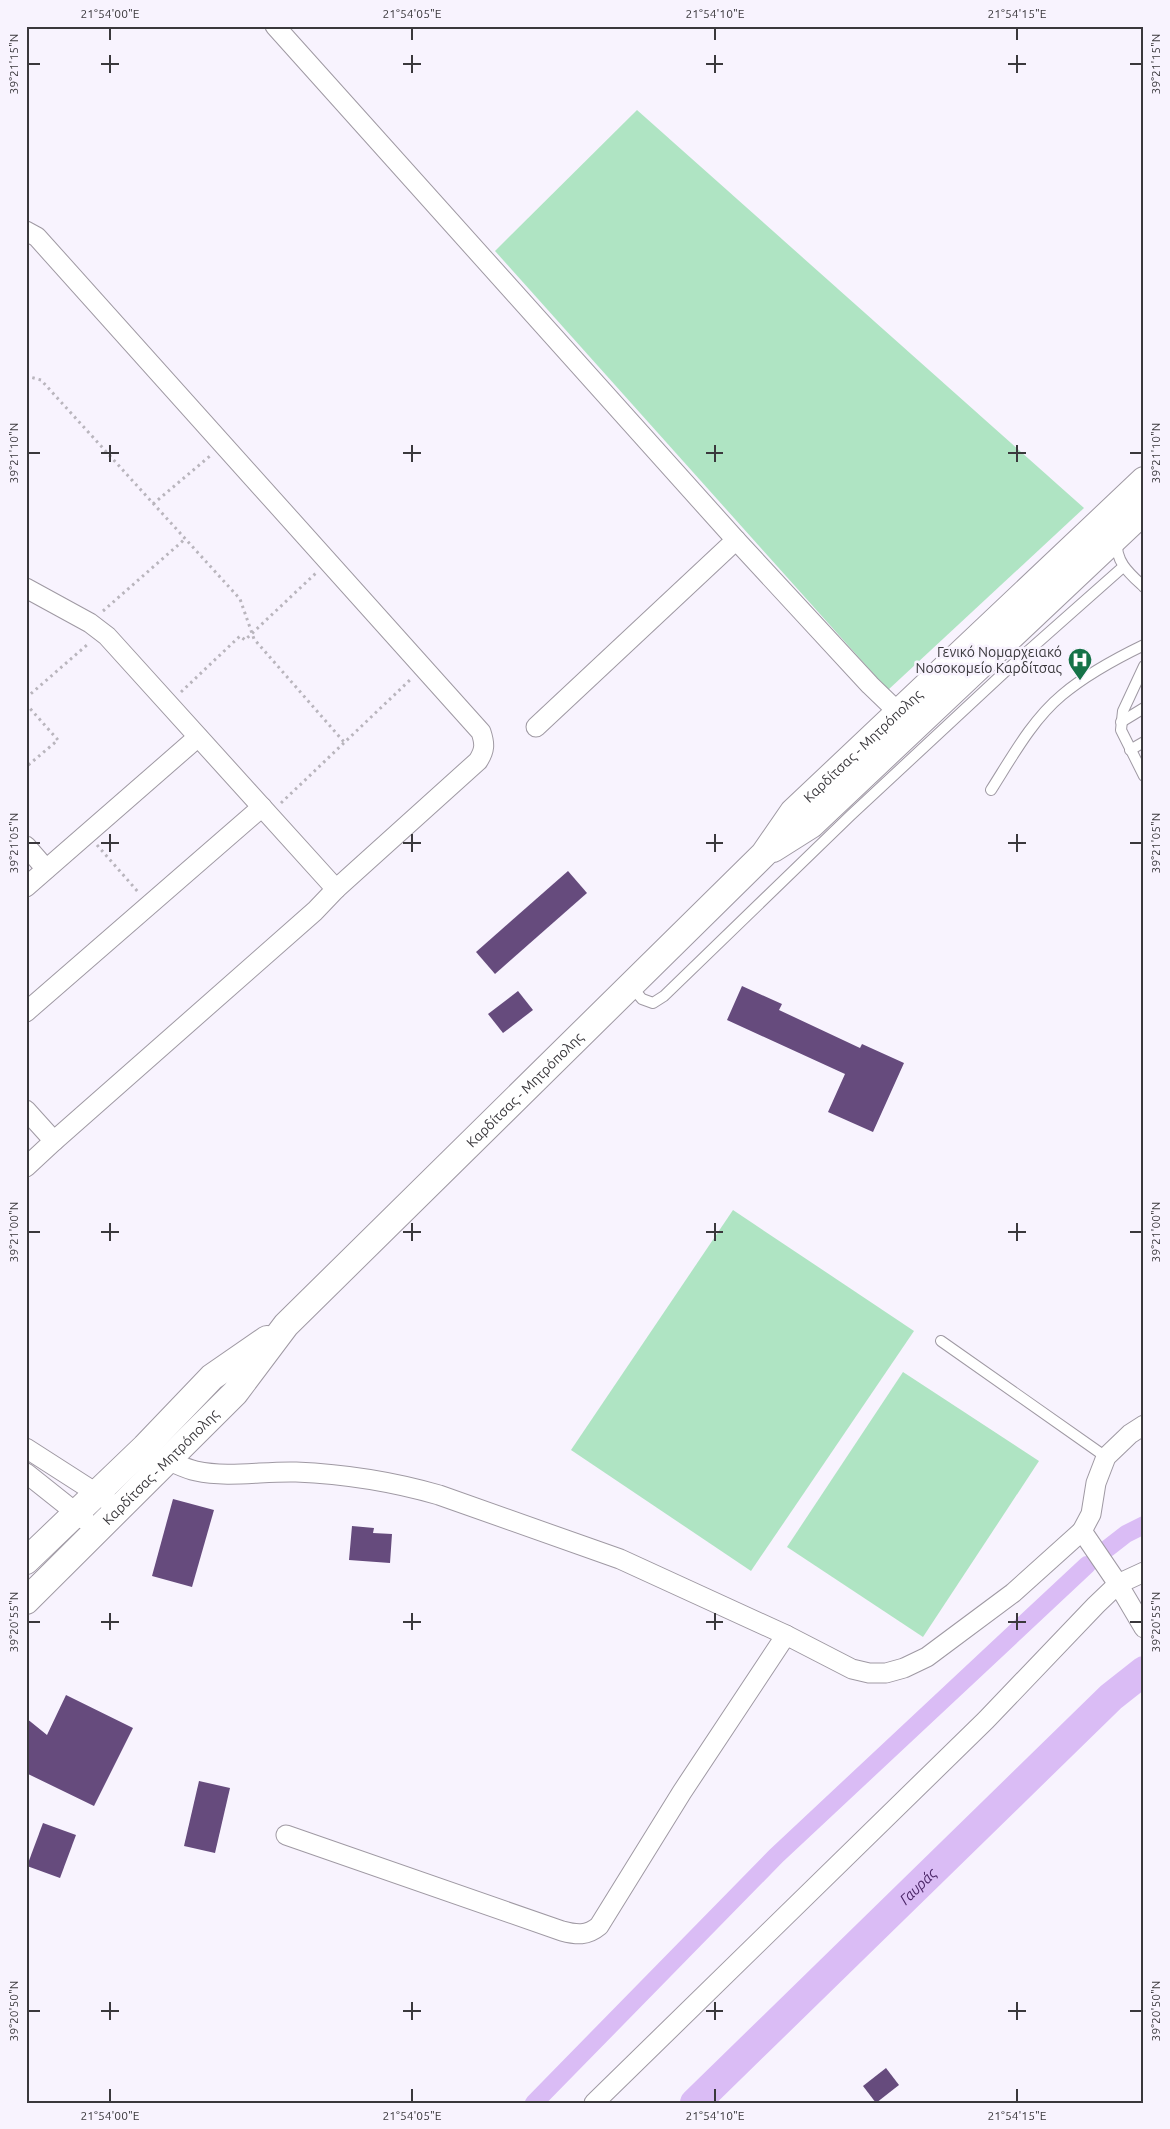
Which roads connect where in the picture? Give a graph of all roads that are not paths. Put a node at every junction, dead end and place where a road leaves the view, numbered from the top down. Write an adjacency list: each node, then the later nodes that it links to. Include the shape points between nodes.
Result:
1 (275, 26): 6 (street)
2 (26, 231): 29 (street, via 36,237 481,732 485,743 478,761)
3 (1144, 480): 12 (main road, Καρδίτσας - Μητρόπολης)
4 (1144, 512): 5 (main road, Καρδίτσας - Μητρόπολης)
5 (1118, 536): 7 (main road, Καρδίτσας - Μητρόπολης); 8 (lane, via 1117,553)
6 (736, 540): 16 (street, via 870,686); 18 (street)
7 (1089, 563): 8 (lane, via 1109,562); 12 (main road, Καρδίτσας - Μητρόπολης)
8 (1123, 567): 9 (lane); 12 (lane)
9 (1144, 587)
10 (26, 588): 19 (street, via 96,627)
11 (1144, 645): 23 (lane, via 1097,669 1062,695 1022,742)
12 (994, 651): 14 (main road, Καρδίτσας - Μητρόπολης)
13 (1144, 666): 17 (lane)
14 (973, 671): 16 (main road, Καρδίτσας - Μητρόπολης); 26 (main road, Καρδίτσας - Μητρόπολης, via 811,825); 30 (lane, via 851,815 664,996 648,1003)
15 (1144, 708): 17 (lane)
16 (898, 712): 26 (main road, Καρδίτσας - Μητρόπολης, via 792,812)
17 (1121, 722): 21 (lane)
18 (536, 727)
19 (198, 737): 24 (street); 27 (street)
20 (1144, 742): 21 (lane)
21 (1130, 750): 22 (lane)
22 (1144, 776)
23 (991, 790)
24 (266, 810): 29 (street); 31 (street, via 149,905)
25 (26, 846): 27 (street)
26 (764, 854): 30 (main road, Καρδίτσας - Μητρόπολης)
27 (46, 869): 28 (street)
28 (26, 887)
29 (336, 889): 33 (street)
30 (631, 986): 35 (main road, Καρδίτσας - Μητρόπολης)
31 (26, 1012)
32 (26, 1110): 33 (street)
33 (54, 1141): 34 (street)
34 (26, 1166)
35 (286, 1325): 40 (main road, Καρδίτσας - Μητρόπολης, via 235,1393); 42 (main road, Καρδίτσας - Μητρόπολης, via 212,1378)
36 (942, 1341): 39 (lane)
37 (1144, 1425): 39 (street)
38 (26, 1448): 42 (street)
39 (1106, 1457): 46 (street, via 1096,1483 1091,1514)
40 (167, 1460): 43 (main road, Καρδίτσας - Μητρόπολης); 52 (street, via 196,1471 298,1472 372,1481 440,1495 599,1550)
41 (26, 1474): 44 (street)
42 (98, 1492): 43 (street); 44 (main road, Καρδίτσας - Μητρόπολης)
43 (117, 1509): 45 (main road, Καρδίτσας - Μητρόπολης)
44 (75, 1512): 45 (street); 47 (main road, Καρδίτσας - Μητρόπολης)
45 (98, 1529): 50 (main road, Καρδίτσας - Μητρόπολης)
46 (1082, 1531): 49 (street); 52 (street, via 1013,1592 927,1657 904,1668 886,1673 852,1669)
47 (26, 1561)
48 (1144, 1572): 49 (street)
49 (1118, 1584): 51 (street); 54 (street, via 972,1733)
50 (26, 1601)
51 (1144, 1628)
52 (786, 1635): 53 (street, via 682,1792 600,1926 590,1934 569,1933)
53 (286, 1835)
54 (594, 2103)

